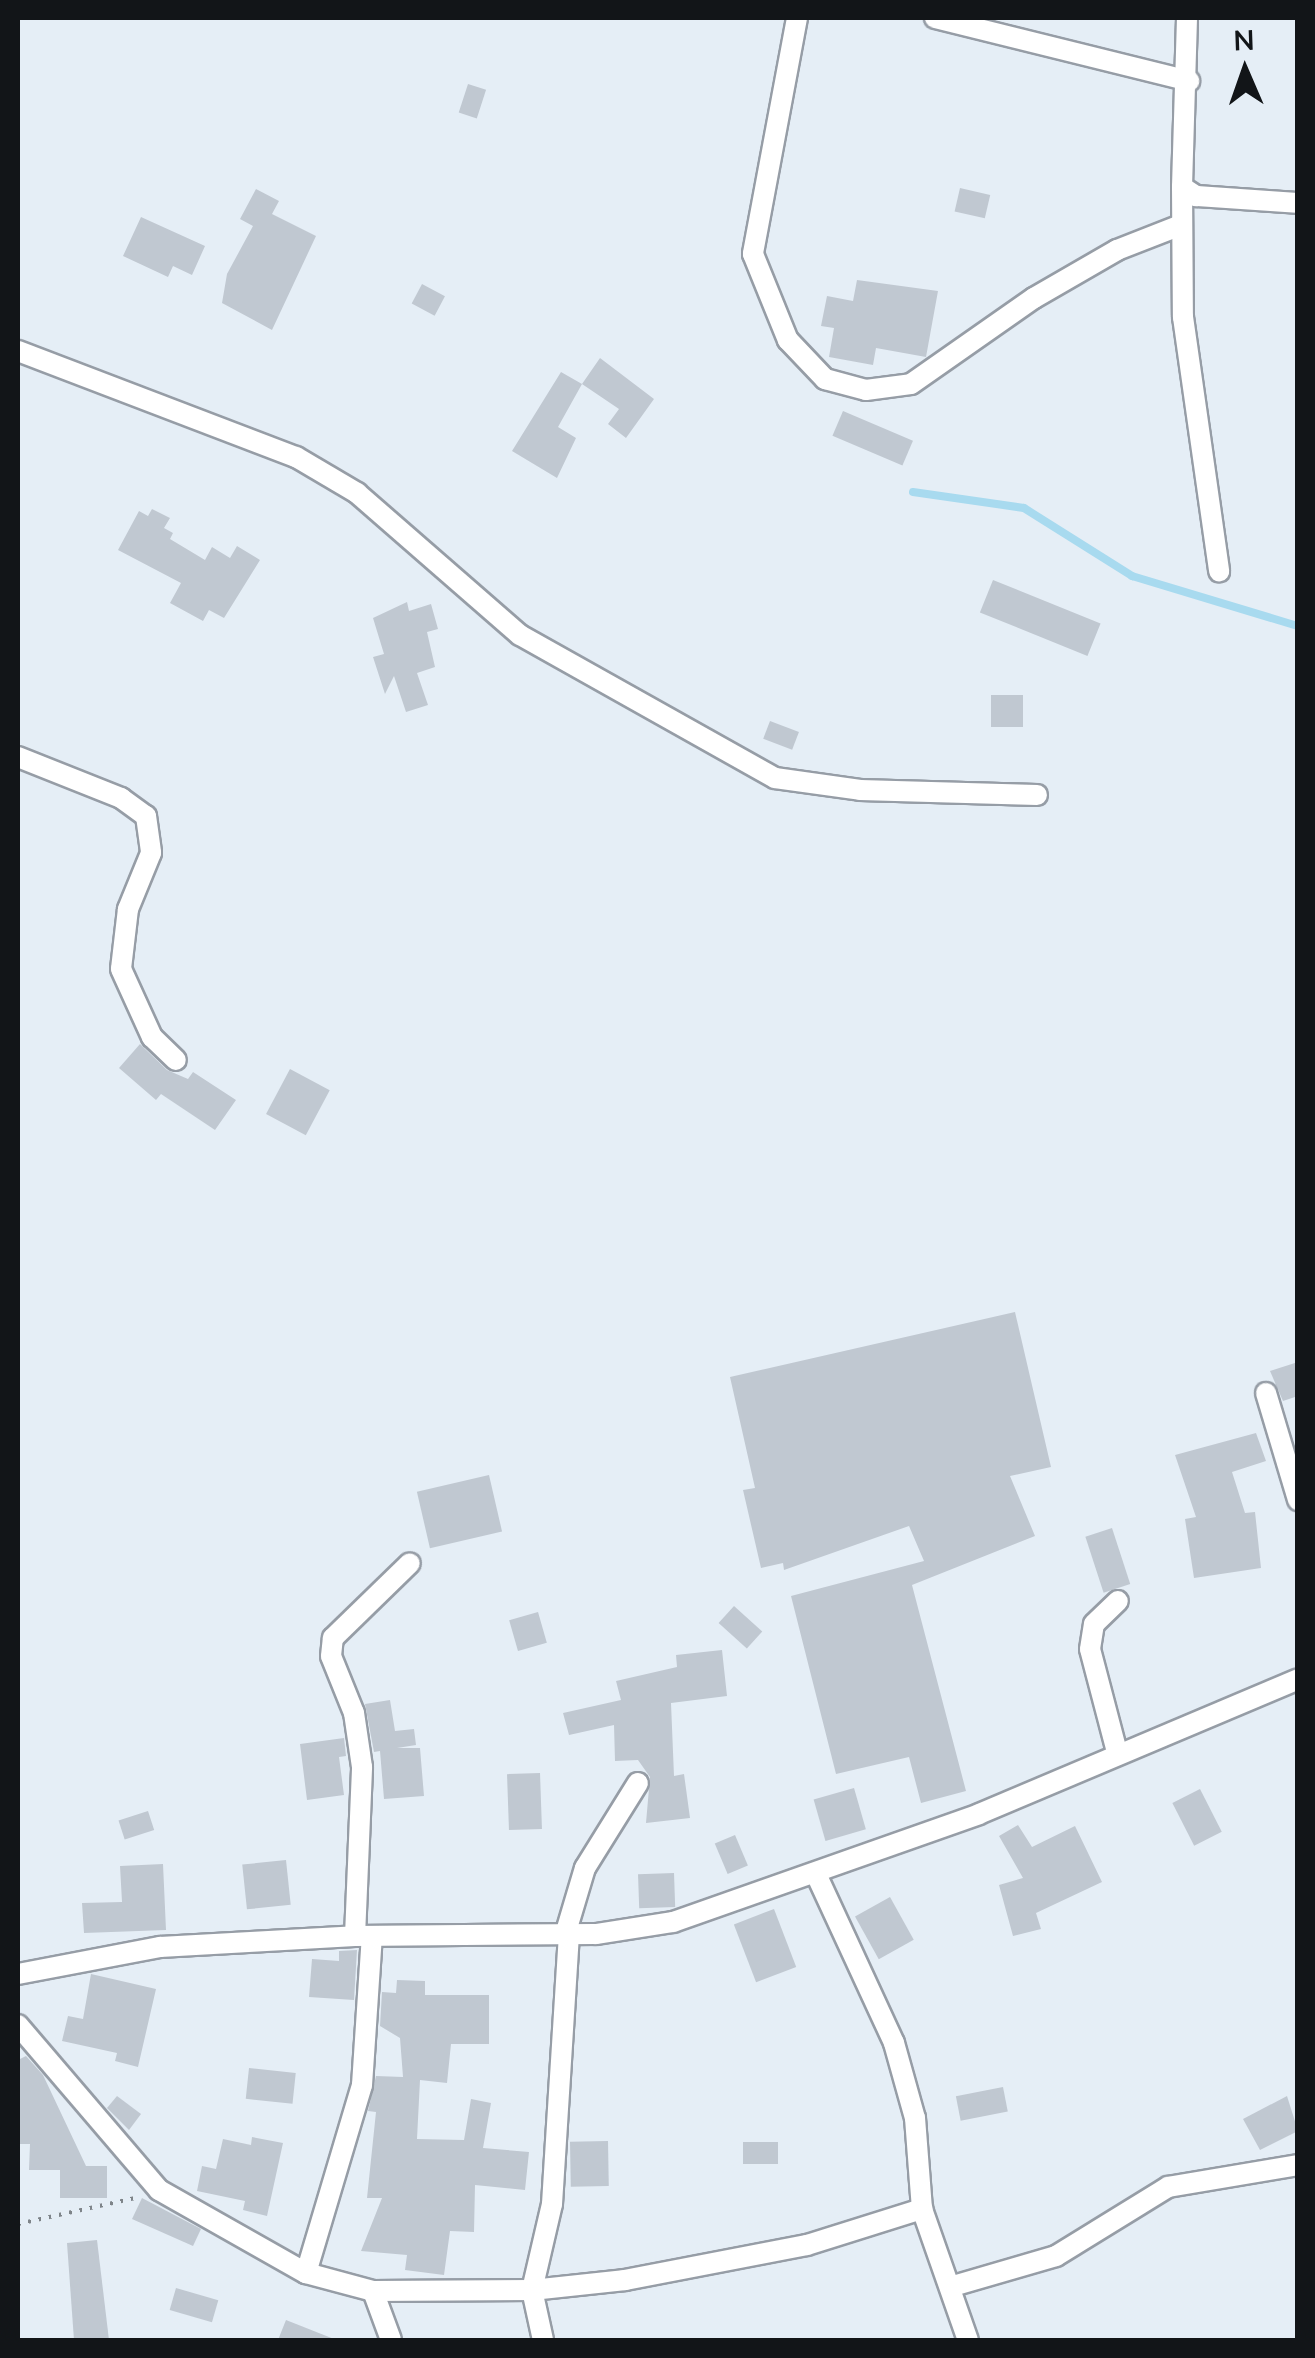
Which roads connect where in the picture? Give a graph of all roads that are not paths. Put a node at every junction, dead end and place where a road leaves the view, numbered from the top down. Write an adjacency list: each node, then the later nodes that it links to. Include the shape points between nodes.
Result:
1 (796, 18): 7 (street, via 753,254 788,340 825,379 866,390 912,384 1034,298 1117,250)
2 (935, 18): 4 (street)
3 (1187, 18): 4 (street)
4 (1189, 81): 5 (street, via 1180,140)
5 (1182, 187): 6 (street, via 1196,196); 7 (street)
6 (1298, 203)
7 (1181, 225): 9 (street, via 1191,388)
8 (18, 351): 11 (street, via 296,457 356,493 520,635 775,778 860,790)
9 (1219, 570)
10 (18, 758): 12 (street, via 122,798 146,816 151,853 125,919 120,969 152,1037)
11 (1037, 795)
12 (176, 1060)
13 (1266, 1393): 14 (street)
14 (1298, 1500)
15 (410, 1563): 22 (street, via 333,1638 331,1656 354,1713 362,1767)
16 (1118, 1601): 18 (street, via 1094,1624 1090,1650)
17 (1298, 1679): 18 (street)
18 (1116, 1752): 20 (street, via 979,1814)
19 (638, 1782): 21 (street, via 585,1868)
20 (816, 1874): 21 (street, via 672,1922); 26 (street, via 894,2042 915,2118)
21 (567, 1935): 22 (street); 29 (street, via 552,2204)
22 (364, 1936): 23 (street, via 160,1947); 27 (street, via 362,2085)
23 (18, 1974)
24 (18, 2025): 27 (street, via 158,2190)
25 (1298, 2165): 28 (street, via 1168,2187 1056,2256)
26 (922, 2209): 28 (street); 29 (street, via 723,2264)
27 (306, 2274): 30 (street)
28 (953, 2286): 33 (street)
29 (532, 2290): 30 (street); 32 (street)
30 (373, 2291): 31 (street)
31 (391, 2340)
32 (544, 2340)
33 (968, 2340)

